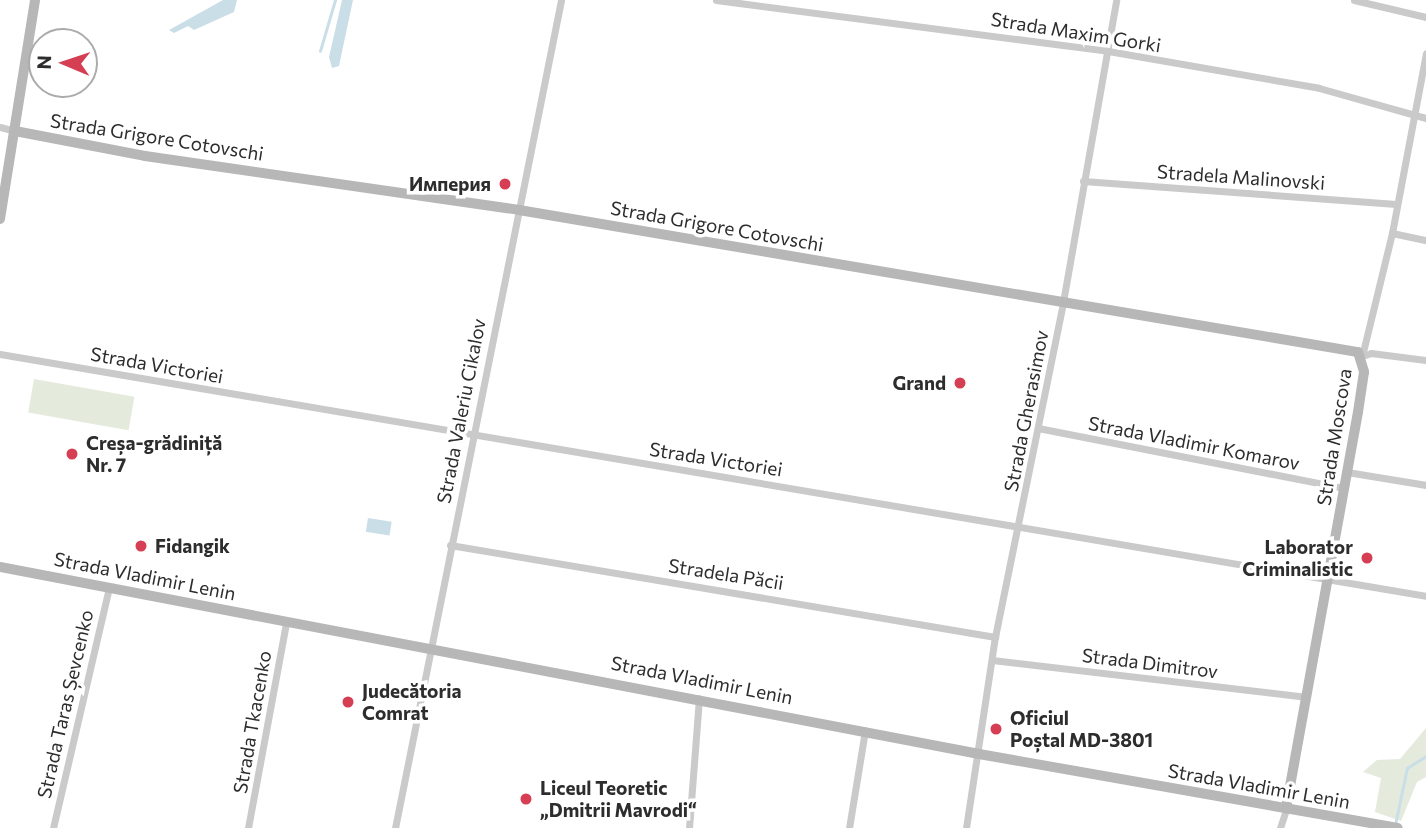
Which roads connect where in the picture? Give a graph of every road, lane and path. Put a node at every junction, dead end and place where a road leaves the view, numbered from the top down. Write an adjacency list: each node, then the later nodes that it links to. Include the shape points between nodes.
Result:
1 (35, 0): 12 (street)
2 (561, 0): 15 (street, Strada Valeriu Cikalov)
3 (716, 0): 7 (street, Strada Maxim Gorki)
4 (1116, 0): 7 (street, Strada Gherasimov)
5 (1354, 0): 6 (street)
6 (1426, 17)
7 (1108, 51): 9 (street, Strada Maxim Gorki, via 1319,88); 13 (street, Strada Gherasimov)
8 (1426, 53): 9 (street, Strada Moscova)
9 (1416, 116): 10 (street, Strada Maxim Gorki); 14 (street, Strada Moscova)
10 (1426, 118)
11 (0, 127): 12 (street, Strada Grigore Cotovschi)
12 (15, 131): 15 (street, Strada Grigore Cotovschi, via 145,156); 16 (street)
13 (1083, 181): 14 (street, Stradela Malinovski); 19 (street, Strada Gherasimov)
14 (1396, 204): 17 (street, Strada Moscova)
15 (519, 210): 19 (street, Strada Grigore Cotovschi); 24 (street, Strada Valeriu Cikalov)
16 (0, 219)
17 (1392, 233): 18 (street); 21 (street, Strada Moscova)
18 (1426, 240)
19 (1063, 302): 21 (street, Strada Grigore Cotovschi, via 1353,349); 23 (street, Strada Gherasimov)
20 (0, 354): 24 (street, Strada Victoriei)
21 (1362, 356): 22 (street, Strada Grigore Cotovschi, via 1371,353); 25 (street, Strada Moscova, via 1364,372)
22 (1426, 360)
23 (1038, 428): 27 (street, Strada Vladimir Komarov); 28 (street, Strada Gherasimov)
24 (473, 434): 28 (street, Strada Victoriei); 29 (street, Strada Valeriu Cikalov)
25 (1347, 472): 26 (street); 27 (street, Strada Moscova)
26 (1426, 485)
27 (1343, 488): 31 (street, Strada Moscova)
28 (1021, 526): 31 (street, Strada Victoriei); 35 (street, Strada Gherasimov)
29 (450, 545): 35 (street, Stradela Păcii); 36 (street, Strada Valeriu Cikalov)
30 (0, 567): 32 (street, Strada Vladimir Lenin)
31 (1327, 581): 33 (street, Strada Victoriei); 38 (street, Strada Moscova)
32 (109, 586): 34 (street, Strada Vladimir Lenin); 43 (street, Strada Taras Șevcenko)
33 (1426, 596)
34 (286, 622): 36 (street, Strada Vladimir Lenin); 44 (street, Strada Tkacenko)
35 (995, 637): 37 (street, Strada Gherasimov)
36 (432, 646): 39 (street, Strada Vladimir Lenin); 45 (street, Strada Valeriu Cikalov)
37 (992, 660): 38 (street, Strada Dimitrov); 41 (street, Strada Gherasimov)
38 (1305, 697): 42 (street, Strada Moscova)
39 (699, 698): 40 (street, Strada Vladimir Lenin); 46 (street)
40 (865, 730): 41 (street, Strada Vladimir Lenin); 47 (street)
41 (979, 754): 42 (street, Strada Vladimir Lenin); 48 (street, Strada Gherasimov)
42 (1286, 809): 49 (street, Strada Moscova); 50 (street, Strada Vladimir Lenin)
43 (53, 828)
44 (248, 828)
45 (395, 828)
46 (689, 828)
47 (849, 828)
48 (966, 828)
49 (1280, 828)
50 (1398, 828)

